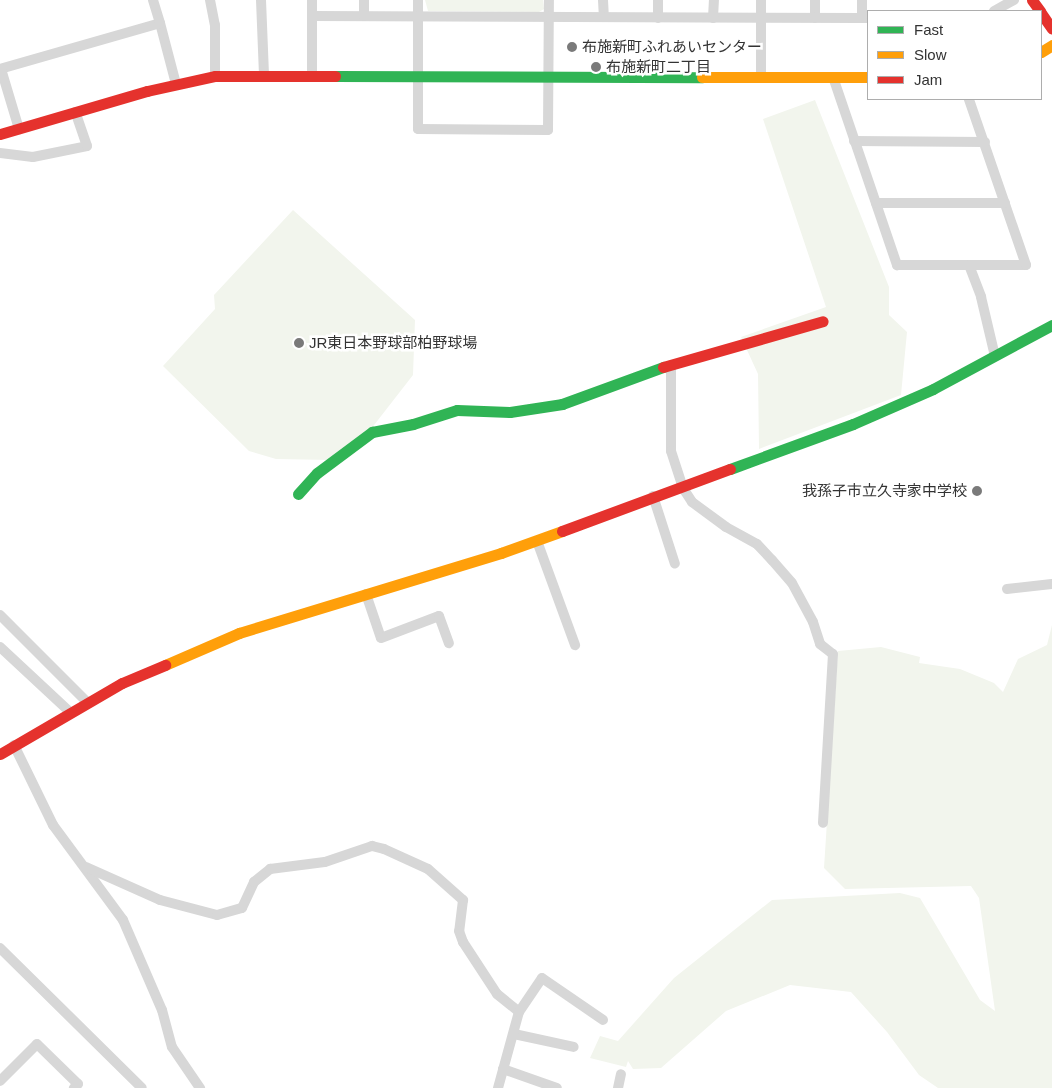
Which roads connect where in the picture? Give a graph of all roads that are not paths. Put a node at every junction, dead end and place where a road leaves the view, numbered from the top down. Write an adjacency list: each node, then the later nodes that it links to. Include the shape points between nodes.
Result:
1 (153, 0): 27 (street)
2 (210, 0): 33 (street, via 216,36)
3 (261, 0): 30 (street)
4 (312, 0): 17 (street)
5 (364, 0): 18 (street)
6 (418, 0): 19 (street)
7 (549, 0): 20 (street)
8 (603, 0): 21 (street)
9 (658, 0): 23 (street)
10 (714, 0): 24 (street)
11 (761, 0): 22 (street)
12 (815, 0): 25 (street)
13 (862, 0): 26 (street)
14 (1014, 0): 15 (street)
15 (996, 10)
16 (1042, 15): 28 (street)
17 (313, 16): 18 (street); 31 (street)
18 (364, 16): 19 (street)
19 (418, 16): 20 (street); 32 (street)
20 (550, 17): 21 (street); 34 (street)
21 (604, 17): 23 (street)
22 (762, 17): 24 (street); 25 (street); 35 (street)
23 (658, 18): 24 (street)
24 (713, 18)
25 (815, 18): 26 (street)
26 (865, 18)
27 (160, 23): 29 (street); 38 (street)
28 (1052, 29)
29 (1, 69): 41 (street)
30 (264, 74): 31 (street); 33 (street)
31 (312, 74): 32 (street)
32 (418, 75): 34 (street); 34 (street, via 418,129 427,130 548,130)
33 (215, 76): 38 (street)
34 (549, 76): 35 (street)
35 (761, 77): 36 (street)
36 (833, 77): 37 (street); 43 (street)
37 (867, 78)
38 (176, 84): 40 (street)
39 (969, 100): 44 (street)
40 (75, 112): 41 (street); 45 (street, via 87,146 33,157)
41 (18, 129): 42 (street)
42 (0, 134)
43 (854, 141): 44 (street); 46 (street)
44 (985, 142): 47 (street)
45 (0, 154)
46 (876, 203): 47 (street); 48 (street, via 897,265)
47 (1005, 203): 48 (street, via 1026,265)
48 (969, 265): 51 (street)
49 (823, 321): 52 (street)
50 (1052, 325): 51 (street)
51 (996, 356): 53 (street, via 891,409)
52 (671, 365): 53 (street, via 670,451); 54 (street, via 549,407 510,412 457,410 413,424 372,432 317,472)
53 (682, 485): 55 (street); 69 (street, via 692,502 726,527 757,544 772,560 792,583 820,644 833,654)
54 (298, 494)
55 (653, 496): 56 (street); 57 (street)
56 (537, 541): 60 (street); 63 (street)
57 (675, 564)
58 (1052, 584): 59 (street)
59 (1006, 589)
60 (366, 594): 62 (street, via 381,638 439,616); 65 (street, via 239,633 122,683)
61 (0, 614): 65 (street)
62 (449, 643)
63 (575, 645)
64 (0, 647): 66 (street)
65 (87, 702): 66 (street)
66 (70, 712): 67 (street)
67 (14, 745): 68 (street); 70 (street, via 53,825)
68 (0, 754)
69 (822, 822)
70 (86, 866): 72 (street, via 160,900 224,914 242,908 254,882 270,869 325,862 372,846 384,849 428,869 463,900 459,931 463,942 497,994); 82 (street, via 123,920 162,1010 172,1047)
71 (0, 948): 81 (street)
72 (519, 1012): 73 (street, via 542,978); 74 (street)
73 (603, 1020)
74 (514, 1034): 75 (street); 76 (street)
75 (574, 1047)
76 (503, 1069): 79 (street); 83 (street)
77 (621, 1074): 85 (street)
78 (0, 1081): 80 (street, via 37,1044 78,1084)
79 (533, 1084): 84 (street)
80 (76, 1087)
81 (142, 1088)
82 (200, 1088)
83 (498, 1088)
84 (557, 1088)
85 (618, 1088)

